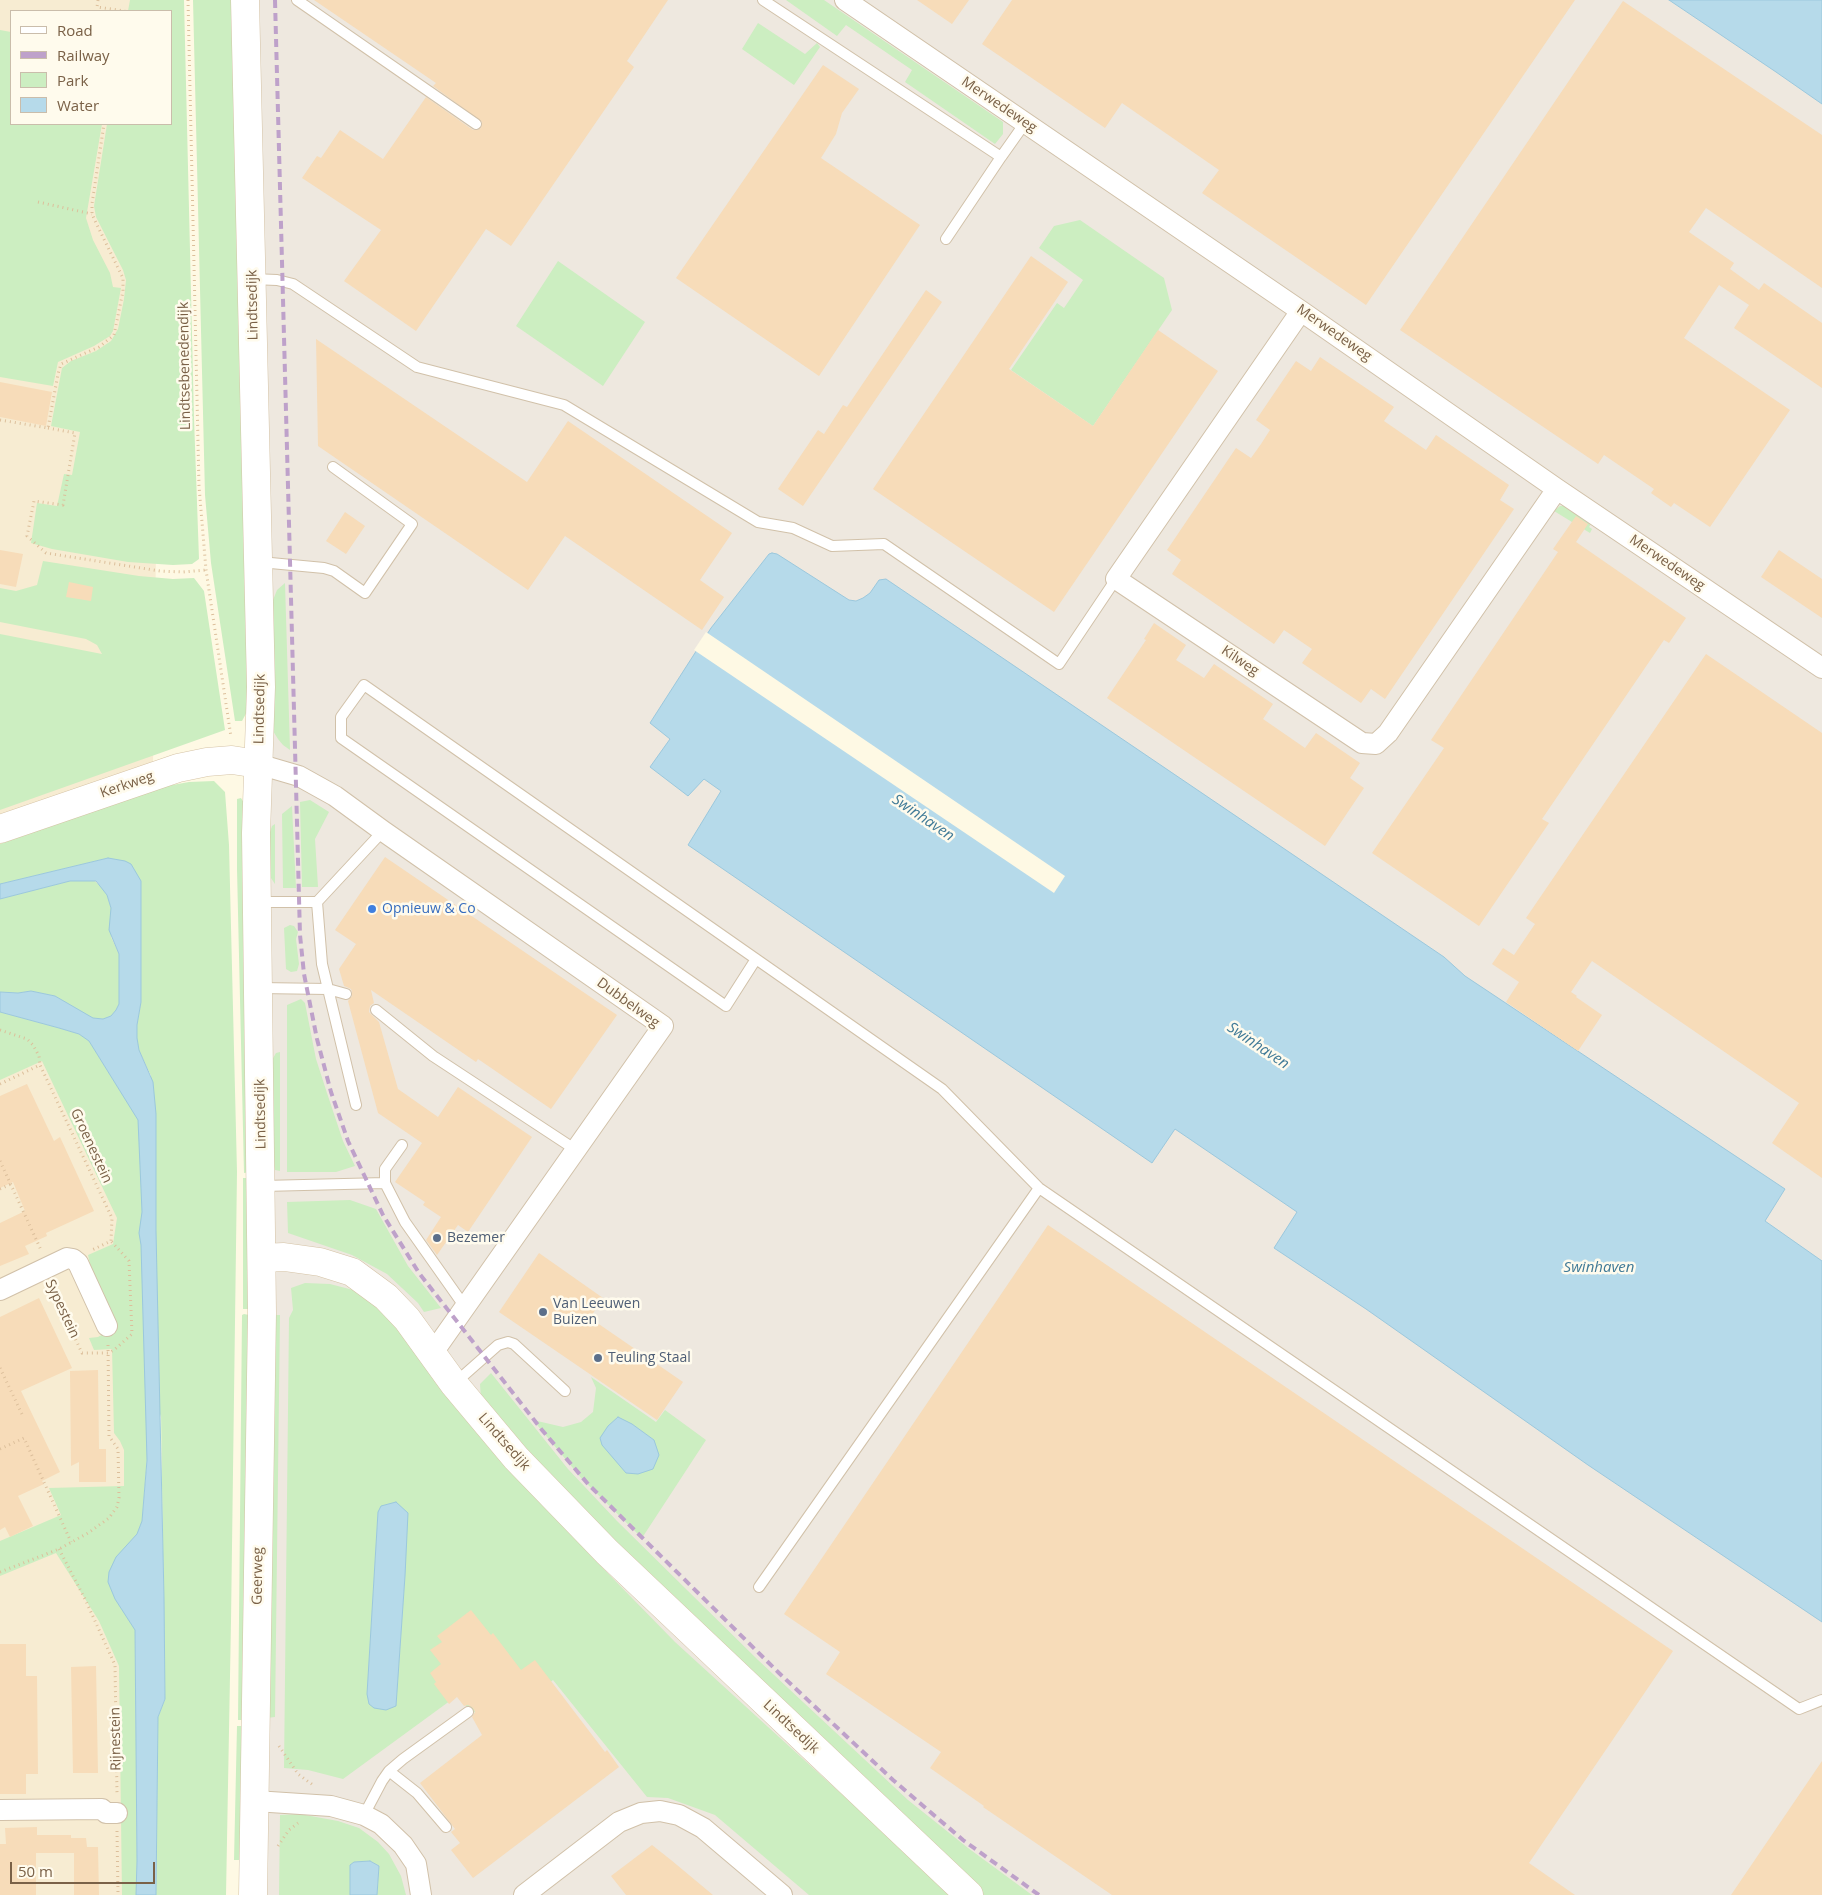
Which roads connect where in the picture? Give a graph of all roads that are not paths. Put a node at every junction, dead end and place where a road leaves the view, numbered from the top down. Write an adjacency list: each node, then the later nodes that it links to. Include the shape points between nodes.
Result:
1 (246, 0): 9 (main road, Lindtsedijk)
2 (297, 0): 6 (lane)
3 (763, 0): 7 (lane)
4 (845, 0): 5 (street, Merwedeweg)
5 (1025, 123): 7 (lane); 10 (street, Merwedeweg)
6 (476, 124)
7 (1001, 157): 8 (lane)
8 (946, 239)
9 (252, 279): 13 (main road, Lindtsedijk); 14 (lane, via 293,284 417,367 564,405 758,522 793,528 832,546 884,544 1059,664)
10 (1301, 311): 12 (street, Merwedeweg); 14 (street)
11 (333, 467): 13 (lane, via 412,524 365,593 334,571 324,568)
12 (1557, 488): 14 (street, Kilweg, via 1388,733 1376,744 1362,742); 15 (street, Merwedeweg)
13 (259, 562): 16 (main road, Lindtsedijk, via 261,686)
14 (1116, 579)
15 (1822, 668)
16 (258, 764): 17 (main road, Kerkweg, via 232,760 178,768); 18 (street, Dubbelweg, via 316,784); 19 (main road, Lindtsedijk)
17 (0, 829)
18 (383, 831): 20 (lane); 28 (street, Dubbelweg, via 663,1026)
19 (257, 902): 20 (lane); 22 (main road, Lindtsedijk)
20 (317, 902): 23 (lane, via 322,964)
21 (756, 959): 21 (lane, via 726,1006 341,738 341,717 364,685); 31 (lane, via 942,1090)
22 (258, 988): 23 (lane); 30 (main road, Lindtsedijk)
23 (328, 990): 24 (lane); 26 (lane)
24 (346, 994)
25 (376, 1010): 28 (lane, via 433,1056)
26 (356, 1105)
27 (402, 1145): 29 (lane, via 385,1169)
28 (576, 1150): 34 (street, Dubbelweg)
29 (385, 1183): 30 (lane); 34 (lane, via 405,1222)
30 (262, 1186): 32 (main road, Lindtsedijk)
31 (1039, 1188): 39 (lane); 40 (lane, via 1799,1709)
32 (262, 1258): 36 (main road, Lindtsedijk, via 320,1262 352,1272 400,1312); 43 (main road, Geerweg)
33 (0, 1290): 35 (street, Sypestein, via 67,1258 73,1259 78,1263)
34 (465, 1308): 36 (street, Dubbelweg)
35 (107, 1326)
36 (432, 1354): 37 (main road, Lindtsedijk)
37 (454, 1384): 38 (lane, via 498,1345 508,1342); 52 (main road, Lindtsedijk, via 516,1458 607,1552)
38 (565, 1391)
39 (759, 1587)
40 (1822, 1700)
41 (468, 1712): 42 (lane)
42 (389, 1771): 46 (lane); 47 (lane, via 417,1793)
43 (255, 1801): 46 (street, via 331,1806); 48 (main road, Geerweg)
44 (0, 1810): 45 (street)
45 (110, 1811)
46 (364, 1815): 49 (street, via 381,1824 403,1844 416,1864)
47 (446, 1827)
48 (253, 1895)
49 (421, 1895)
50 (524, 1895): 51 (street, via 618,1822 641,1813 660,1811 679,1815 703,1828)
51 (782, 1895)
52 (969, 1895)

